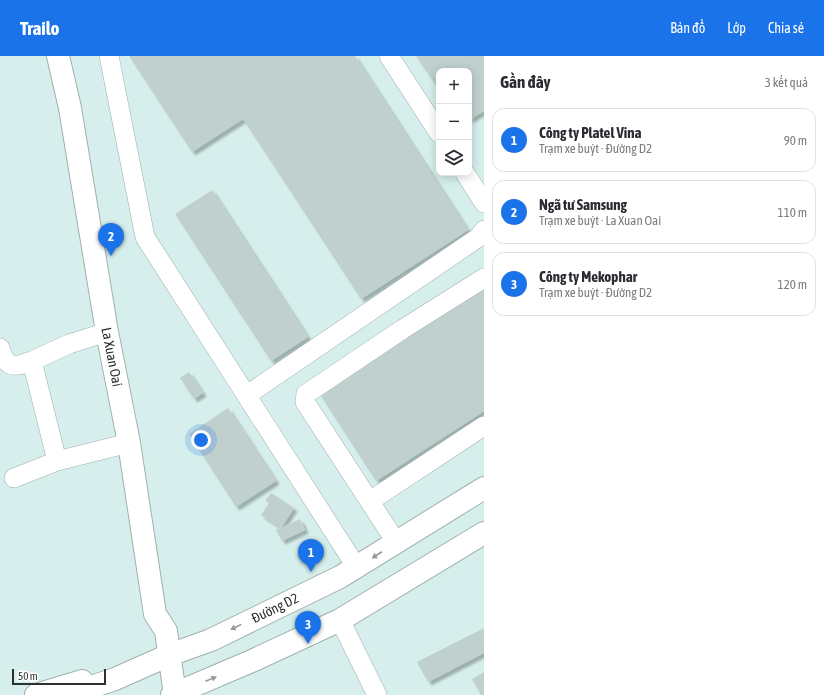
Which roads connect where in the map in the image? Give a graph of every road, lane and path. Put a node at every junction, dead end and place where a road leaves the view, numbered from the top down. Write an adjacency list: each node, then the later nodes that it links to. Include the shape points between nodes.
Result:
1 (58, 56): 9 (main road, La Xuan Oai, via 70,108)
2 (109, 56): 12 (street, via 145,237)
3 (389, 56): 4 (street)
4 (436, 128)
5 (467, 176): 6 (street)
6 (484, 203)
7 (484, 230): 12 (street, via 479,237)
8 (484, 278): 19 (street, via 306,394 305,402)
9 (107, 332): 11 (street, via 69,344); 14 (main road, La Xuan Oai)
10 (0, 348): 11 (street, via 5,361 10,365 19,366)
11 (32, 361): 15 (street)
12 (247, 395): 23 (street)
13 (484, 426): 19 (street)
14 (129, 443): 15 (street); 26 (main road, La Xuan Oai, via 155,614 166,631)
15 (57, 461): 17 (street)
16 (484, 476): 21 (main road, Đường D2, via 422,516)
17 (14, 478)
18 (484, 488): 21 (main road, Đường D2)
19 (370, 501): 21 (street)
20 (484, 533): 24 (main road)
21 (403, 538): 23 (main road, Đường D2, one-way to 23)
22 (484, 546): 24 (main road, via 381,607)
23 (357, 568): 26 (main road, Đường D2, one-way to 26, via 211,640)
24 (362, 607): 25 (main road)
25 (340, 620): 30 (main road, one-way to 25); 31 (street)
26 (169, 655): 27 (main road, Đường D2); 30 (main road, La Xuan Oai)
27 (135, 671): 28 (main road, Đường D2, via 114,671); 29 (main road, Đường D2)
28 (36, 695)
29 (68, 695)
30 (174, 695)
31 (377, 695)

